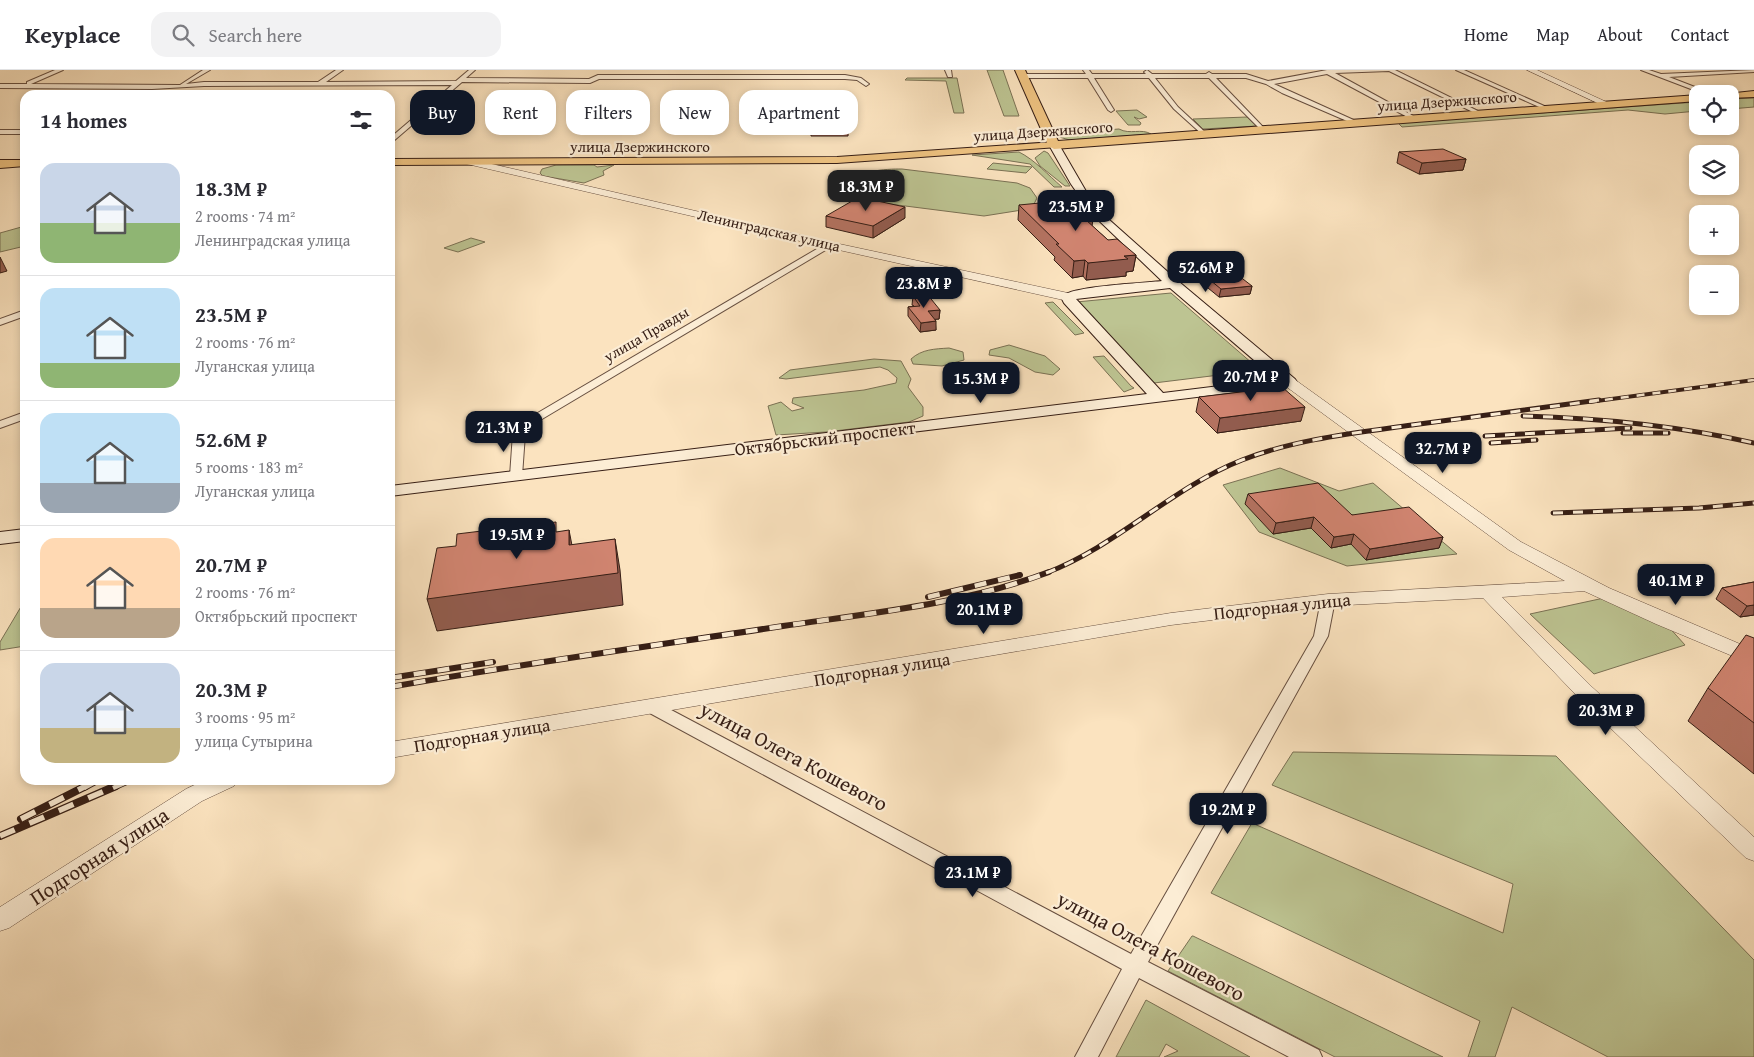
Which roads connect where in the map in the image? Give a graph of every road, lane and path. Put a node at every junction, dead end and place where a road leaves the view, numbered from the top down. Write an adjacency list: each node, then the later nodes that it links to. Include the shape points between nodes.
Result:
1 (60, 70): 30 (street)
2 (207, 70): 32 (street)
3 (340, 70): 27 (street)
4 (472, 70): 25 (street)
5 (604, 70): 22 (street)
6 (737, 70): 23 (street)
7 (845, 70): 24 (street)
8 (1086, 70): 18 (street)
9 (1145, 70): 19 (street)
10 (1206, 70): 20 (street)
11 (1389, 70): 16 (street); 40 (street)
12 (1459, 70): 38 (street)
13 (1531, 70): 37 (street)
14 (1644, 70): 21 (street)
15 (1754, 70): 21 (street)
16 (1325, 71): 26 (street); 41 (street)
17 (1021, 73): 18 (street); 48 (highway)
18 (1090, 76): 19 (street); 39 (street)
19 (1150, 76): 20 (street); 46 (street, via 1176,108)
20 (1212, 76): 26 (street, via 1246,76); 43 (street)
21 (1658, 76): 31 (street)
22 (598, 77): 23 (street); 25 (street, via 590,80)
23 (735, 77): 24 (street)
24 (845, 77): 28 (street, via 859,79)
25 (459, 82): 27 (street); 47 (street)
26 (1268, 83): 42 (street)
27 (319, 84): 32 (street, via 204,84)
28 (866, 84)
29 (0, 86): 30 (street)
30 (21, 86): 32 (street)
31 (1689, 87)
32 (175, 88): 33 (street)
33 (171, 90)
34 (1754, 94): 35 (highway)
35 (1739, 95)
36 (1689, 99): 37 (highway, улица Дзержинского)
37 (1609, 105): 38 (highway, улица Дзержинского)
38 (1548, 109): 40 (highway, улица Дзержинского)
39 (1112, 110)
40 (1481, 114): 41 (highway, улица Дзержинского)
41 (1415, 119): 42 (highway, улица Дзержинского)
42 (1356, 123): 43 (highway, улица Дзержинского)
43 (1262, 129): 46 (highway, улица Дзержинского)
44 (0, 132): 45 (street)
45 (20, 132)
46 (1204, 134): 48 (highway, улица Дзержинского)
47 (395, 138)
48 (1054, 145): 49 (main road, улица Дзержинского, via 837,160); 56 (main road, via 1092,208)
49 (556, 161): 51 (main road, улица Дзержинского); 54 (street, via 541,166)
50 (395, 162): 51 (main road, улица Дзержинского)
51 (470, 162): 54 (street, Ленинградская улица)
52 (0, 164): 53 (main road)
53 (20, 164)
54 (532, 176): 55 (street, Ленинградская улица)
55 (830, 245): 57 (street, Ленинградская улица); 64 (street, улица Правды, via 528,423 519,433)
56 (1173, 284): 57 (main road, Ленинградская улица); 60 (main road)
57 (1068, 297): 61 (main road)
58 (20, 316): 59 (street)
59 (0, 322)
60 (1289, 382): 61 (main road, Октябрьский проспект); 68 (street, via 1515,546)
61 (1159, 398): 64 (main road, Октябрьский проспект)
62 (20, 417): 63 (street)
63 (1, 424)
64 (516, 476): 65 (main road, Октябрьский проспект)
65 (395, 490)
66 (20, 536): 67 (main road)
67 (0, 538)
68 (1585, 585): 69 (street, Подгорная улица); 71 (street)
69 (1487, 592): 70 (street, Подгорная улица); 75 (street, via 1585,692)
70 (1328, 600): 72 (street, Подгорная улица, via 1172,619); 77 (street, via 1321,636)
71 (1754, 658)
72 (652, 707): 73 (street, Подгорная улица); 77 (street, улица Олега Кошевого)
73 (395, 749)
74 (215, 785): 76 (street, Подгорная улица, via 194,795)
75 (1754, 852)
76 (0, 920)
77 (1135, 966): 78 (street); 79 (street, улица Олега Кошевого)
78 (1086, 1057)
79 (1311, 1057)

